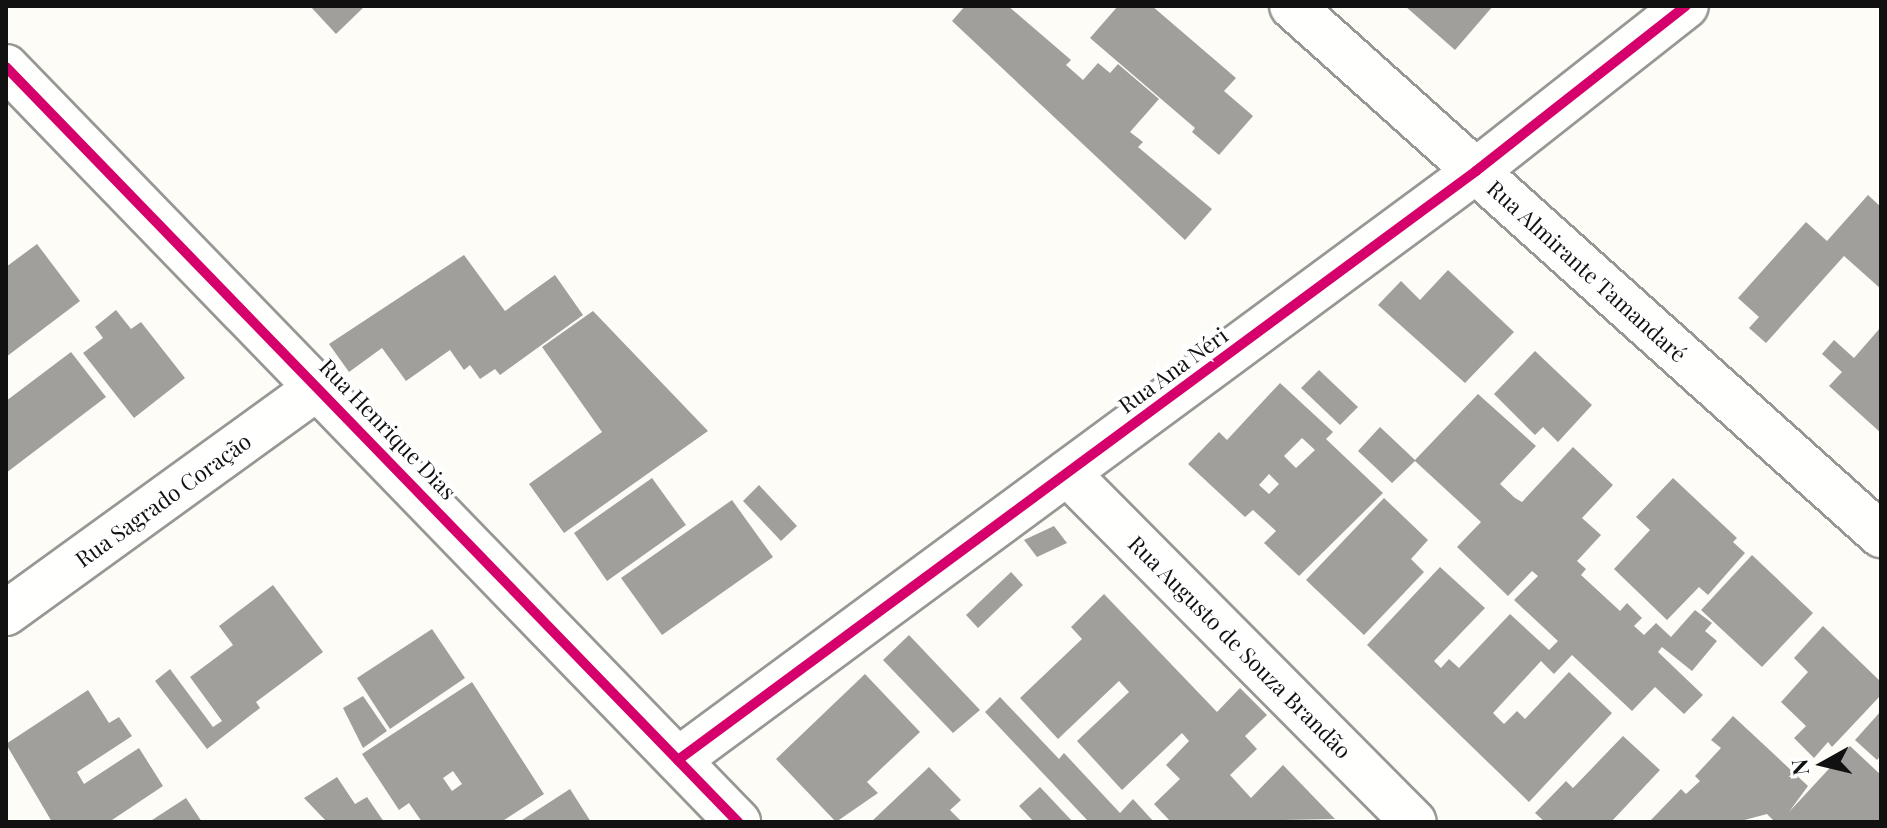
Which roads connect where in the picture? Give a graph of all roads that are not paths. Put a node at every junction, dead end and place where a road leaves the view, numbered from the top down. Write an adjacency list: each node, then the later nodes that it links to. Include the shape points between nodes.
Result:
1 (1292, 6): 4 (street, Rua Almirante Tamandaré)
2 (1686, 6): 4 (street, Rua Ana Néri)
3 (6, 67): 5 (street, Rua Henrique Dias)
4 (1476, 171): 6 (street, Rua Ana Néri); 7 (street, Rua Almirante Tamandaré)
5 (320, 386): 8 (street, Rua Sagrado Coração); 9 (street, Rua Henrique Dias)
6 (1067, 473): 9 (street, Rua Ana Néri); 11 (street, Rua Augusto de Souza Brandão)
7 (1881, 535)
8 (6, 613)
9 (678, 760): 10 (street, Rua Henrique Dias)
10 (738, 822)
11 (1414, 822)

